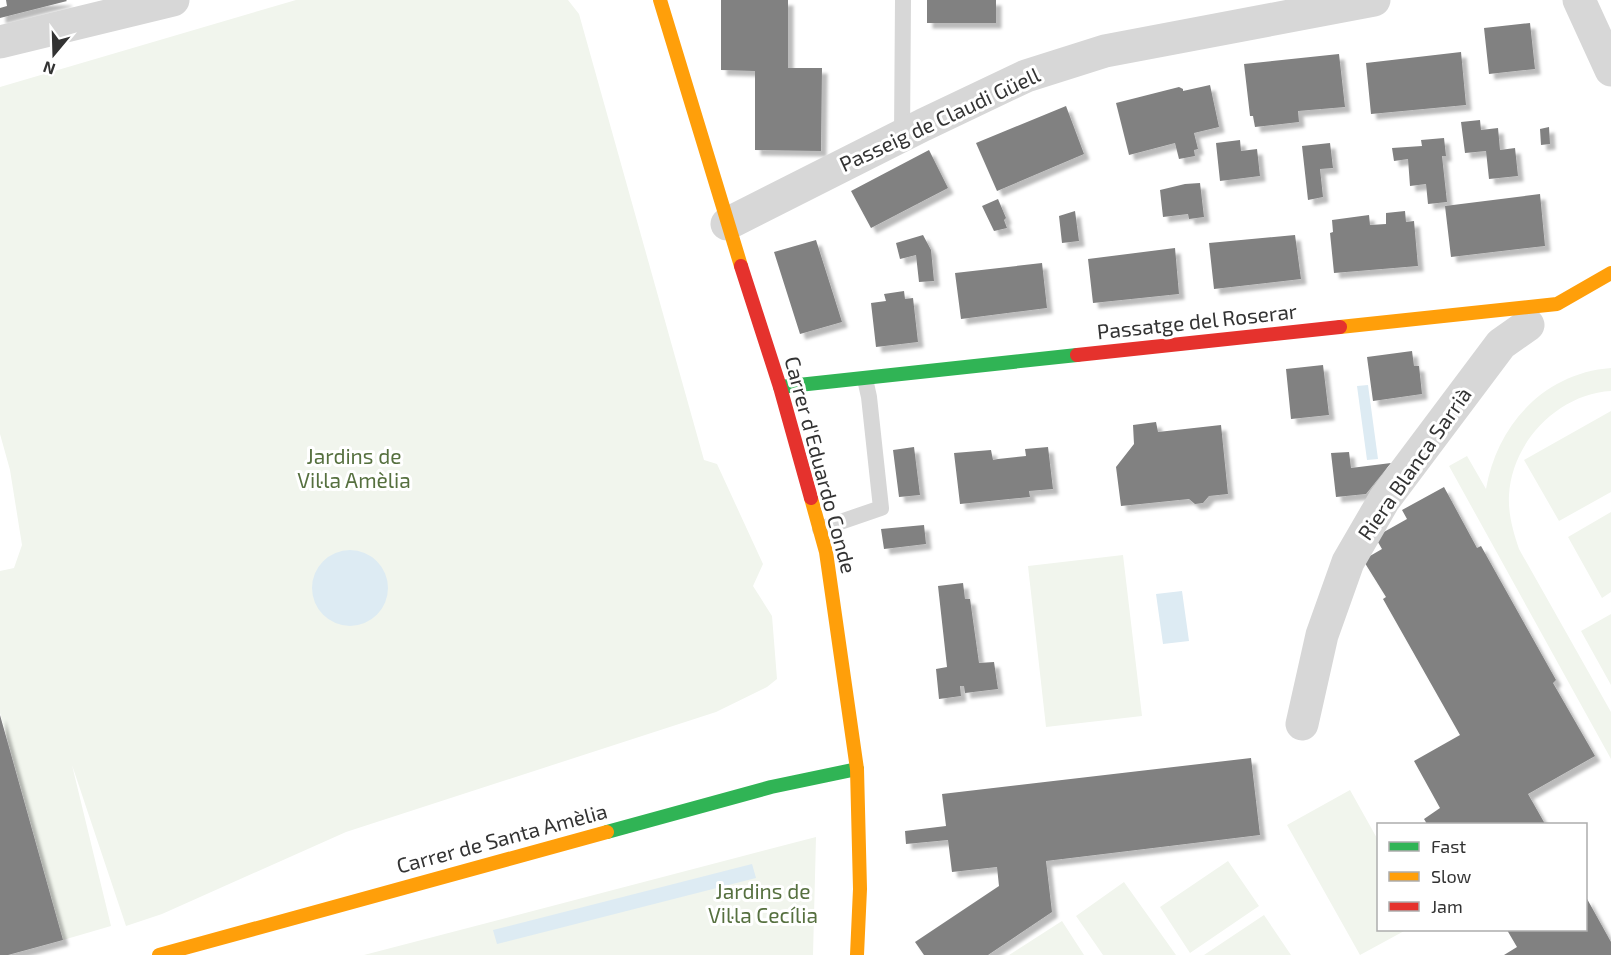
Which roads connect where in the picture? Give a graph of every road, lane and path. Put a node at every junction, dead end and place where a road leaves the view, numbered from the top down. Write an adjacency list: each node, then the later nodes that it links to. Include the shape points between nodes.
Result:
1 (173, 0): 6 (street)
2 (660, 0): 9 (street, Carrer d'Eduardo Conde)
3 (903, 0): 8 (lane)
4 (1374, 0): 8 (street, Passeig de Claudi Güell, via 1105,51 1026,76)
5 (1579, 0): 7 (street)
6 (0, 42)
7 (1611, 70)
8 (902, 136): 9 (street, Passeig de Claudi Güell)
9 (728, 224): 13 (street, Carrer d'Eduardo Conde)
10 (1611, 273): 12 (street, Passatge del Roserar, via 1557,304)
11 (1528, 325): 15 (street, Riera Blanca Sarrià, via 1501,344 1384,500 1348,562 1322,635)
12 (865, 379): 13 (street, Passatge del Roserar); 14 (lane, via 881,508)
13 (780, 387): 14 (street, Carrer d'Eduardo Conde)
14 (820, 529): 16 (street, Carrer d'Eduardo Conde)
15 (1302, 724)
16 (857, 769): 17 (street, Carrer de Santa Amèlia, via 771,787); 18 (street, Carrer d'Eduardo Conde)
17 (159, 955)
18 (857, 955)

